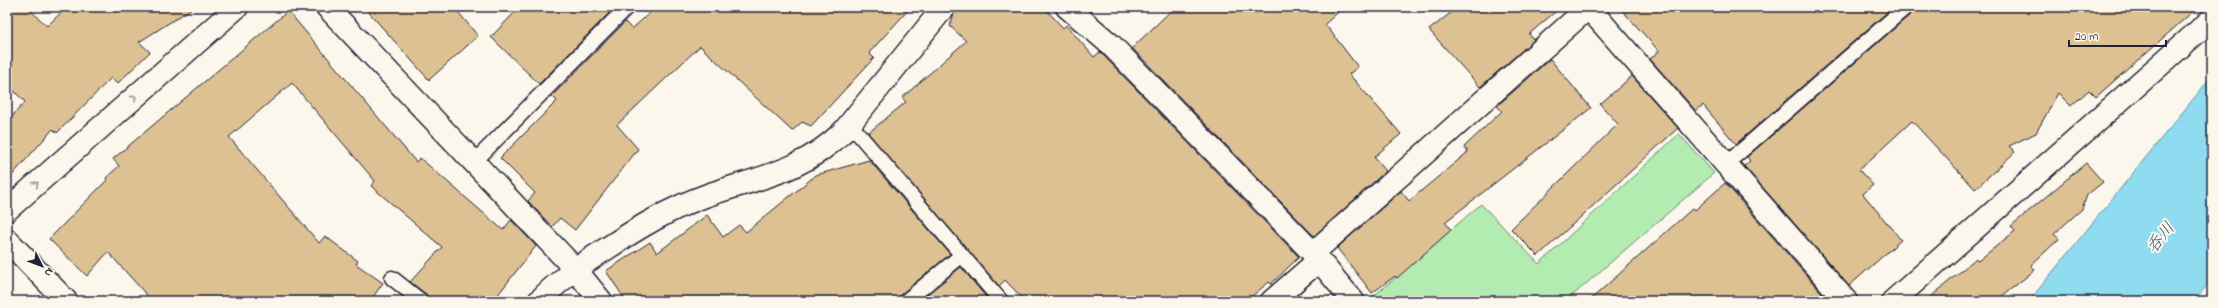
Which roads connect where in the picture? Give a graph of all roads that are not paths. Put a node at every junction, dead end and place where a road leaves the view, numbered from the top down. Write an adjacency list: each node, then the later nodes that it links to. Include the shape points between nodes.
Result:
1 (238, 7): 12 (street, one-way to 1)
2 (327, 7): 10 (street)
3 (627, 7): 10 (lane)
4 (944, 7): 9 (street)
5 (1067, 7): 15 (street, via 1111,45)
6 (1589, 7): 11 (street); 15 (street)
7 (1906, 7): 11 (lane)
8 (2212, 19): 27 (street)
9 (850, 124): 14 (lane); 16 (street, via 831,144 802,164 704,196 650,220)
10 (474, 163): 16 (street)
11 (1725, 165): 26 (street)
12 (7, 210)
13 (7, 240): 18 (street)
14 (962, 255): 22 (lane); 23 (lane)
15 (1316, 257): 24 (street); 25 (street)
16 (575, 269): 20 (street, via 559,280); 21 (street)
17 (392, 278): 19 (lane)
18 (66, 301)
19 (421, 301)
20 (539, 301)
21 (601, 301)
22 (906, 301)
23 (1001, 301)
24 (1272, 301)
25 (1353, 301)
26 (1846, 301)
27 (1893, 301)

